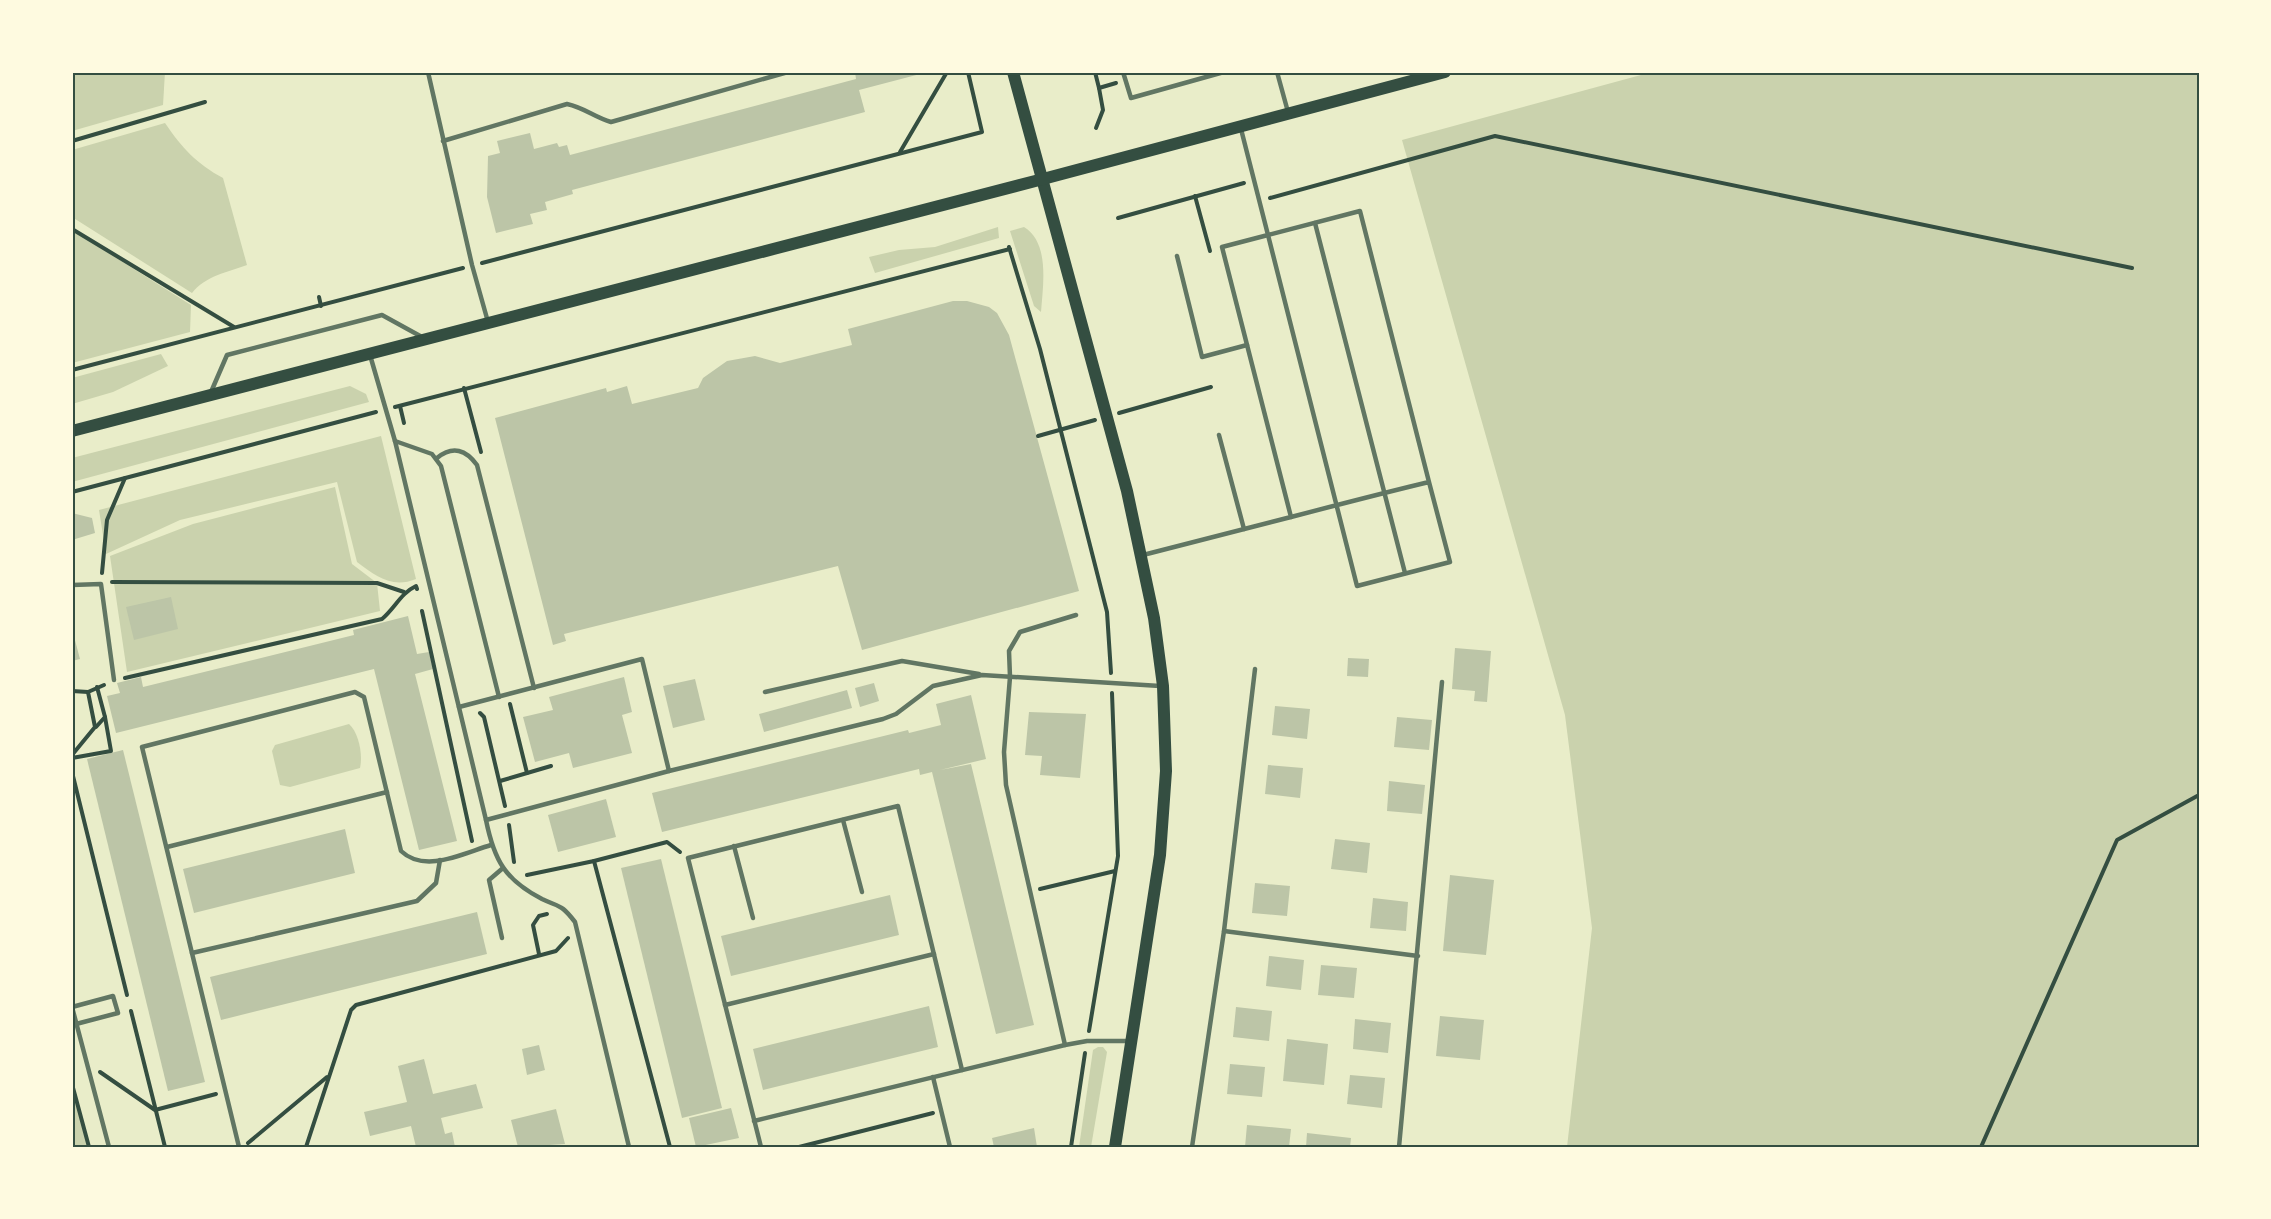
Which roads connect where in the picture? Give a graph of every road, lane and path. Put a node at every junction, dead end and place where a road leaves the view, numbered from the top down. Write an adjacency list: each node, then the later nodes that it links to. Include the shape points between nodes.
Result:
1 (428, 72): 18 (lane)
2 (788, 72): 18 (lane, via 611,122 596,118 587,108 567,104)
3 (947, 72): 19 (path)
4 (968, 72): 19 (path, via 982,132)
5 (1013, 72): 20 (main road)
6 (1095, 72): 12 (path)
7 (1123, 72): 11 (lane)
8 (1224, 72): 11 (lane, via 1131,98)
9 (1277, 72): 14 (lane)
10 (1445, 72): 14 (main road)
11 (1125, 80): 12 (path)
12 (1099, 88): 16 (path, via 1103,110)
13 (205, 102): 17 (path)
14 (1288, 112): 15 (main road)
15 (1240, 126): 20 (main road); 21 (lane)
16 (1096, 128)
17 (72, 141)
18 (443, 141): 28 (lane)
19 (899, 153): 28 (path)
20 (1043, 179): 32 (main road); 57 (main road)
21 (1254, 180): 22 (lane); 23 (path)
22 (1259, 200): 26 (lane); 29 (path, via 1495,136)
23 (1118, 218)
24 (1315, 223): 26 (lane); 51 (lane, via 1360,211); 53 (lane)
25 (72, 229): 33 (path)
26 (1268, 235): 35 (lane, via 1222,247); 54 (lane)
27 (1177, 256): 35 (lane, via 1202,357)
28 (472, 265): 31 (path); 32 (lane)
29 (2132, 268)
30 (319, 297): 31 (path)
31 (321, 306): 33 (path)
32 (488, 322): 34 (main road)
33 (234, 327): 37 (path)
34 (425, 339): 36 (main road); 40 (lane, via 382,315 227,355)
35 (1247, 345): 55 (lane)
36 (370, 354): 40 (main road); 41 (lane)
37 (72, 370)
38 (1211, 387): 42 (path)
39 (464, 388): 41 (path); 48 (path); 70 (path, via 1009,248 1040,349 1107,612)
40 (210, 395): 44 (main road)
41 (386, 409): 47 (lane); 50 (path)
42 (1110, 415)
43 (1100, 418): 46 (path)
44 (72, 431)
45 (1219, 435): 56 (lane)
46 (1038, 436)
47 (395, 441): 49 (lane); 79 (lane)
48 (482, 455)
49 (437, 458): 73 (lane, via 446,451 460,450 477,465); 78 (lane)
50 (125, 478): 52 (path); 59 (path, via 107,520)
51 (1429, 482): 53 (lane); 58 (lane, via 1450,562)
52 (72, 492)
53 (1384, 493): 54 (lane); 58 (lane)
54 (1337, 505): 55 (lane); 58 (lane, via 1357,586)
55 (1291, 517): 56 (lane)
56 (1244, 529): 57 (lane)
57 (1141, 555): 71 (main road)
58 (1405, 573)
59 (101, 584): 60 (lane); 61 (path, via 377,583); 68 (lane)
60 (72, 585)
61 (404, 592): 62 (path, via 416,586); 68 (path, via 382,620)
62 (419, 597)
63 (421, 609): 97 (path)
64 (1076, 615): 67 (lane, via 1020,632 1009,651)
65 (1255, 669): 110 (lane)
66 (982, 675): 67 (lane); 76 (lane, via 902,661); 85 (lane, via 933,686 883,719)
67 (1010, 677): 70 (lane); 105 (lane, via 1004,752 1006,785)
68 (114, 680): 72 (path)
69 (1442, 682): 115 (lane)
70 (1111, 683): 71 (lane); 103 (path, via 1118,856)
71 (1163, 686): 120 (main road, via 1164,810)
72 (97, 687): 75 (path); 80 (path)
73 (534, 688): 77 (lane); 85 (lane, via 642,659)
74 (72, 691): 75 (path)
75 (88, 692): 82 (path)
76 (765, 692)
77 (508, 694): 78 (lane); 87 (path)
78 (499, 697): 79 (lane)
79 (459, 707): 92 (lane)
80 (105, 717): 82 (path); 83 (path, via 111,751)
81 (484, 717): 88 (path)
82 (95, 727): 83 (path)
83 (72, 756)
84 (551, 766): 87 (path)
85 (669, 771): 91 (lane)
86 (72, 772): 128 (path)
87 (527, 773): 88 (path)
88 (500, 781): 91 (path)
89 (387, 792): 96 (lane); 96 (lane, via 364,697 355,692 142,747); 99 (lane, via 401,851 410,860)
90 (2199, 795): 146 (path, via 2116,840)
91 (507, 814): 92 (lane); 101 (path)
92 (486, 820): 94 (lane)
93 (843, 820): 95 (lane); 106 (lane); 114 (lane, via 898,806)
94 (491, 844): 97 (lane); 102 (lane)
95 (734, 846): 98 (lane); 108 (lane)
96 (166, 847): 112 (lane)
97 (474, 850): 99 (lane)
98 (688, 858): 100 (path, via 667,842); 116 (lane)
99 (440, 860): 112 (lane, via 436,883 417,901)
100 (594, 861): 104 (path, via 529,877); 138 (path)
101 (515, 867)
102 (503, 868): 111 (lane, via 489,880); 137 (lane, via 519,887 563,906 575,922)
103 (1115, 871): 105 (path); 119 (path)
104 (522, 872)
105 (1030, 891): 121 (lane)
106 (862, 892)
107 (551, 914): 113 (path, via 539,916 533,925)
108 (753, 918)
109 (568, 931): 113 (path, via 561,948)
110 (1224, 931): 115 (lane); 144 (lane)
111 (502, 938)
112 (192, 952): 127 (lane)
113 (539, 954): 124 (path, via 356,1005)
114 (934, 954): 116 (lane); 123 (lane)
115 (1418, 956): 145 (lane)
116 (725, 1005): 130 (lane)
117 (72, 1007): 118 (lane); 118 (lane, via 113,996 118,1013)
118 (76, 1024): 122 (lane)
119 (1087, 1041): 120 (lane); 121 (lane); 142 (path)
120 (1133, 1041): 143 (main road)
121 (1065, 1045): 123 (lane)
122 (86, 1062): 128 (path); 132 (lane)
123 (962, 1070): 125 (lane)
124 (328, 1076): 135 (path); 136 (path)
125 (933, 1077): 129 (lane); 130 (lane)
126 (72, 1084): 131 (path)
127 (226, 1092): 128 (path); 134 (lane)
128 (155, 1110): 133 (path)
129 (941, 1111): 140 (path); 141 (lane)
130 (754, 1121): 139 (lane)
131 (89, 1147)
132 (109, 1147)
133 (165, 1147)
134 (240, 1147)
135 (244, 1147)
136 (306, 1147)
137 (629, 1147)
138 (670, 1147)
139 (761, 1147)
140 (800, 1147)
141 (950, 1147)
142 (1071, 1147)
143 (1115, 1147)
144 (1192, 1147)
145 (1399, 1147)
146 (1981, 1147)

